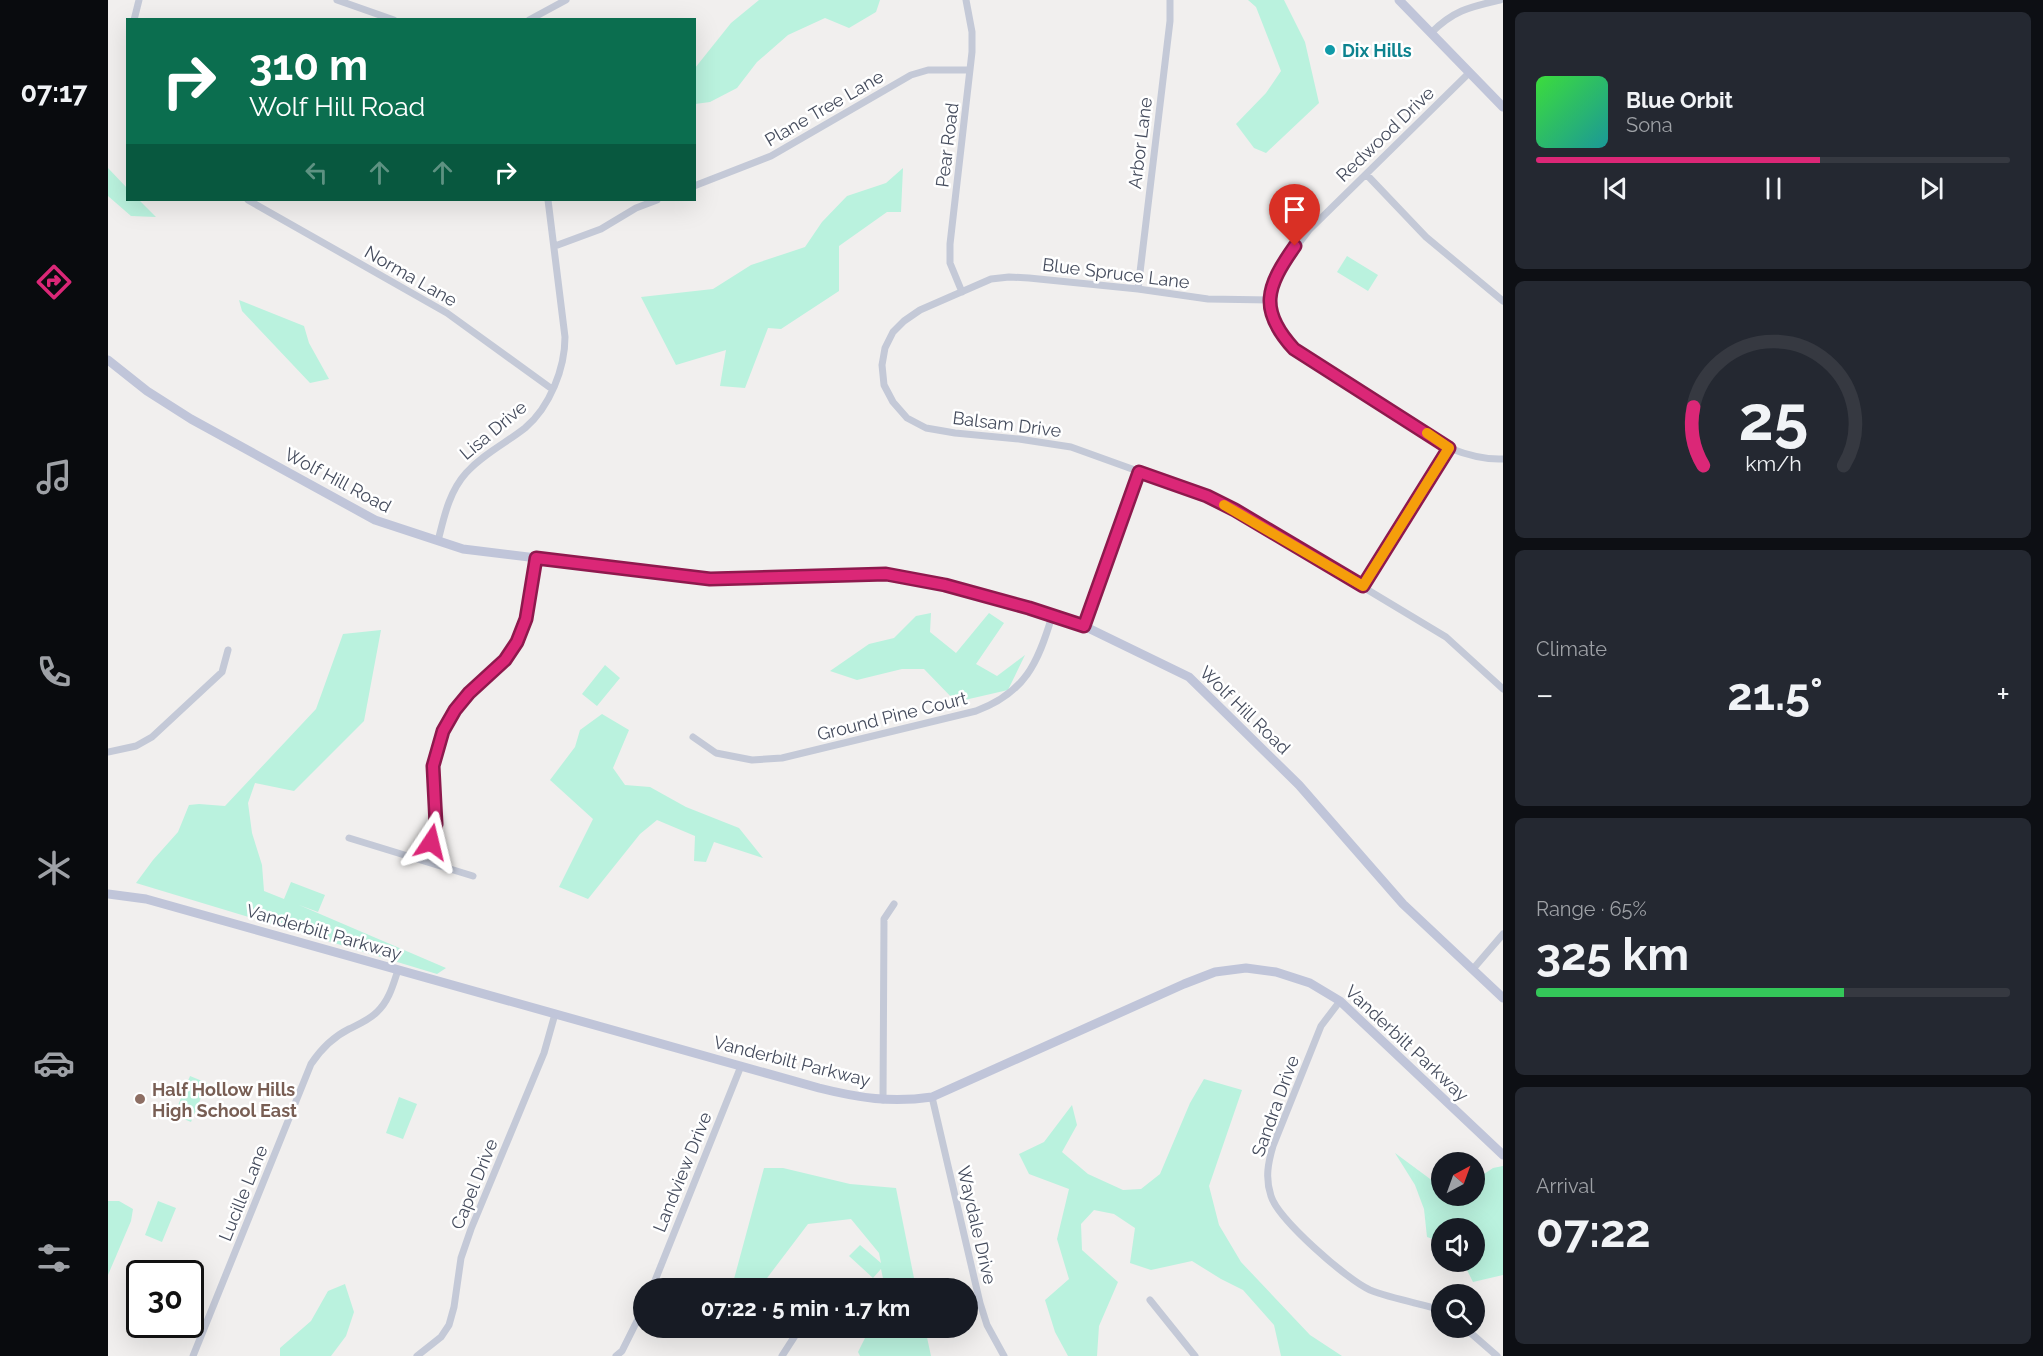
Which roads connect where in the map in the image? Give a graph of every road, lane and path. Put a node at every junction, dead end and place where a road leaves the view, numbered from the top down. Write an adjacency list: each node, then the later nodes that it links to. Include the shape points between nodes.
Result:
1 (139, 0): 8 (street)
2 (338, 0): 9 (street)
3 (566, 0): 10 (street)
4 (966, 0): 12 (street, Pear Road, via 972,32)
5 (1170, 0): 21 (street, Arbor Lane)
6 (1399, 0): 11 (street)
7 (1500, 0): 11 (street, via 1461,10 1444,19)
8 (134, 18)
9 (388, 18)
10 (534, 18)
11 (1431, 33): 13 (street)
12 (970, 70): 16 (street, Plane Tree Lane, via 928,70 911,75 771,156); 22 (street, Pear Road, via 950,244 950,263)
13 (1469, 73): 14 (street); 15 (street, Redwood Drive)
14 (1503, 107)
15 (1366, 174): 23 (street, Redwood Drive, via 1295,246 1282,264); 24 (street, via 1426,237)
16 (696, 185)
17 (250, 201): 26 (street, Norma Lane, via 447,313)
18 (548, 201): 20 (street, Lisa Drive)
19 (654, 201): 20 (street, via 601,229)
20 (555, 246): 26 (street, Lisa Drive, via 565,354)
21 (1137, 289): 22 (street, Blue Spruce Lane, via 1009,277 991,279); 23 (street, Blue Spruce Lane, via 1208,298)
22 (962, 292): 29 (street, Balsam Drive, via 904,321 885,348 884,384 907,418 926,428 1071,447)
23 (1270, 300): 27 (street, via 1279,333 1294,349)
24 (1503, 301)
25 (108, 360): 30 (street, Wolf Hill Road, via 147,391 223,438 375,520)
26 (552, 389): 30 (street, Lisa Drive, via 541,410 526,426 465,474 449,502)
27 (1449, 448): 28 (street, via 1489,460); 32 (street)
28 (1503, 459)
29 (1139, 472): 32 (street, Balsam Drive, via 1235,510); 34 (street)
30 (438, 541): 31 (street, Wolf Hill Road, via 463,549)
31 (536, 558): 33 (street, Wolf Hill Road, via 710,579 886,574 945,585); 40 (street, via 526,619 517,642 505,660 469,693 443,731 433,766 436,824)
32 (1363, 586): 36 (street, Balsam Drive, via 1446,637)
33 (1052, 616): 34 (street, Wolf Hill Road); 37 (street, Ground Pine Court, via 1028,676 996,704 976,711 782,758 752,760 716,753)
34 (1084, 626): 45 (street, Wolf Hill Road, via 1189,677 1299,785 1403,904)
35 (228, 650): 38 (street, via 222,672 152,737 136,746)
36 (1503, 688)
37 (693, 737)
38 (108, 752)
39 (349, 838): 40 (street)
40 (424, 861): 41 (street)
41 (473, 876)
42 (108, 894): 46 (street, Vanderbilt Parkway, via 146,899)
43 (894, 904): 52 (street, via 884,919)
44 (1503, 934): 45 (street)
45 (1473, 969): 47 (street, Wolf Hill Road)
46 (398, 970): 49 (street, Vanderbilt Parkway); 61 (street, Lucille Lane, via 389,996 378,1012 333,1039 311,1064)
47 (1503, 998)
48 (1340, 1001): 51 (street, Vanderbilt Parkway, via 1310,983 1276,972 1246,968 1215,972); 53 (street, Vanderbilt Parkway); 56 (street, Sandra Drive, via 1321,1026 1273,1146 1267,1182 1271,1197 1291,1225 1358,1284)
49 (555, 1014): 50 (street, Vanderbilt Parkway); 62 (street, Capel Drive, via 544,1053 460,1258 449,1325 441,1337)
50 (741, 1066): 52 (street, Vanderbilt Parkway, via 819,1088); 54 (street, Landview Drive)
51 (932, 1097): 52 (street, Vanderbilt Parkway); 65 (street, Waydale Drive, via 980,1303)
52 (883, 1100)
53 (1503, 1155)
54 (656, 1278)
55 (1150, 1300): 66 (street)
56 (1431, 1307)
57 (633, 1327): 60 (street)
58 (794, 1338): 64 (street)
59 (1476, 1338): 67 (street)
60 (619, 1353): 63 (street)
61 (193, 1356)
62 (417, 1356)
63 (630, 1356)
64 (782, 1356)
65 (1004, 1356)
66 (1195, 1356)
67 (1497, 1356)

